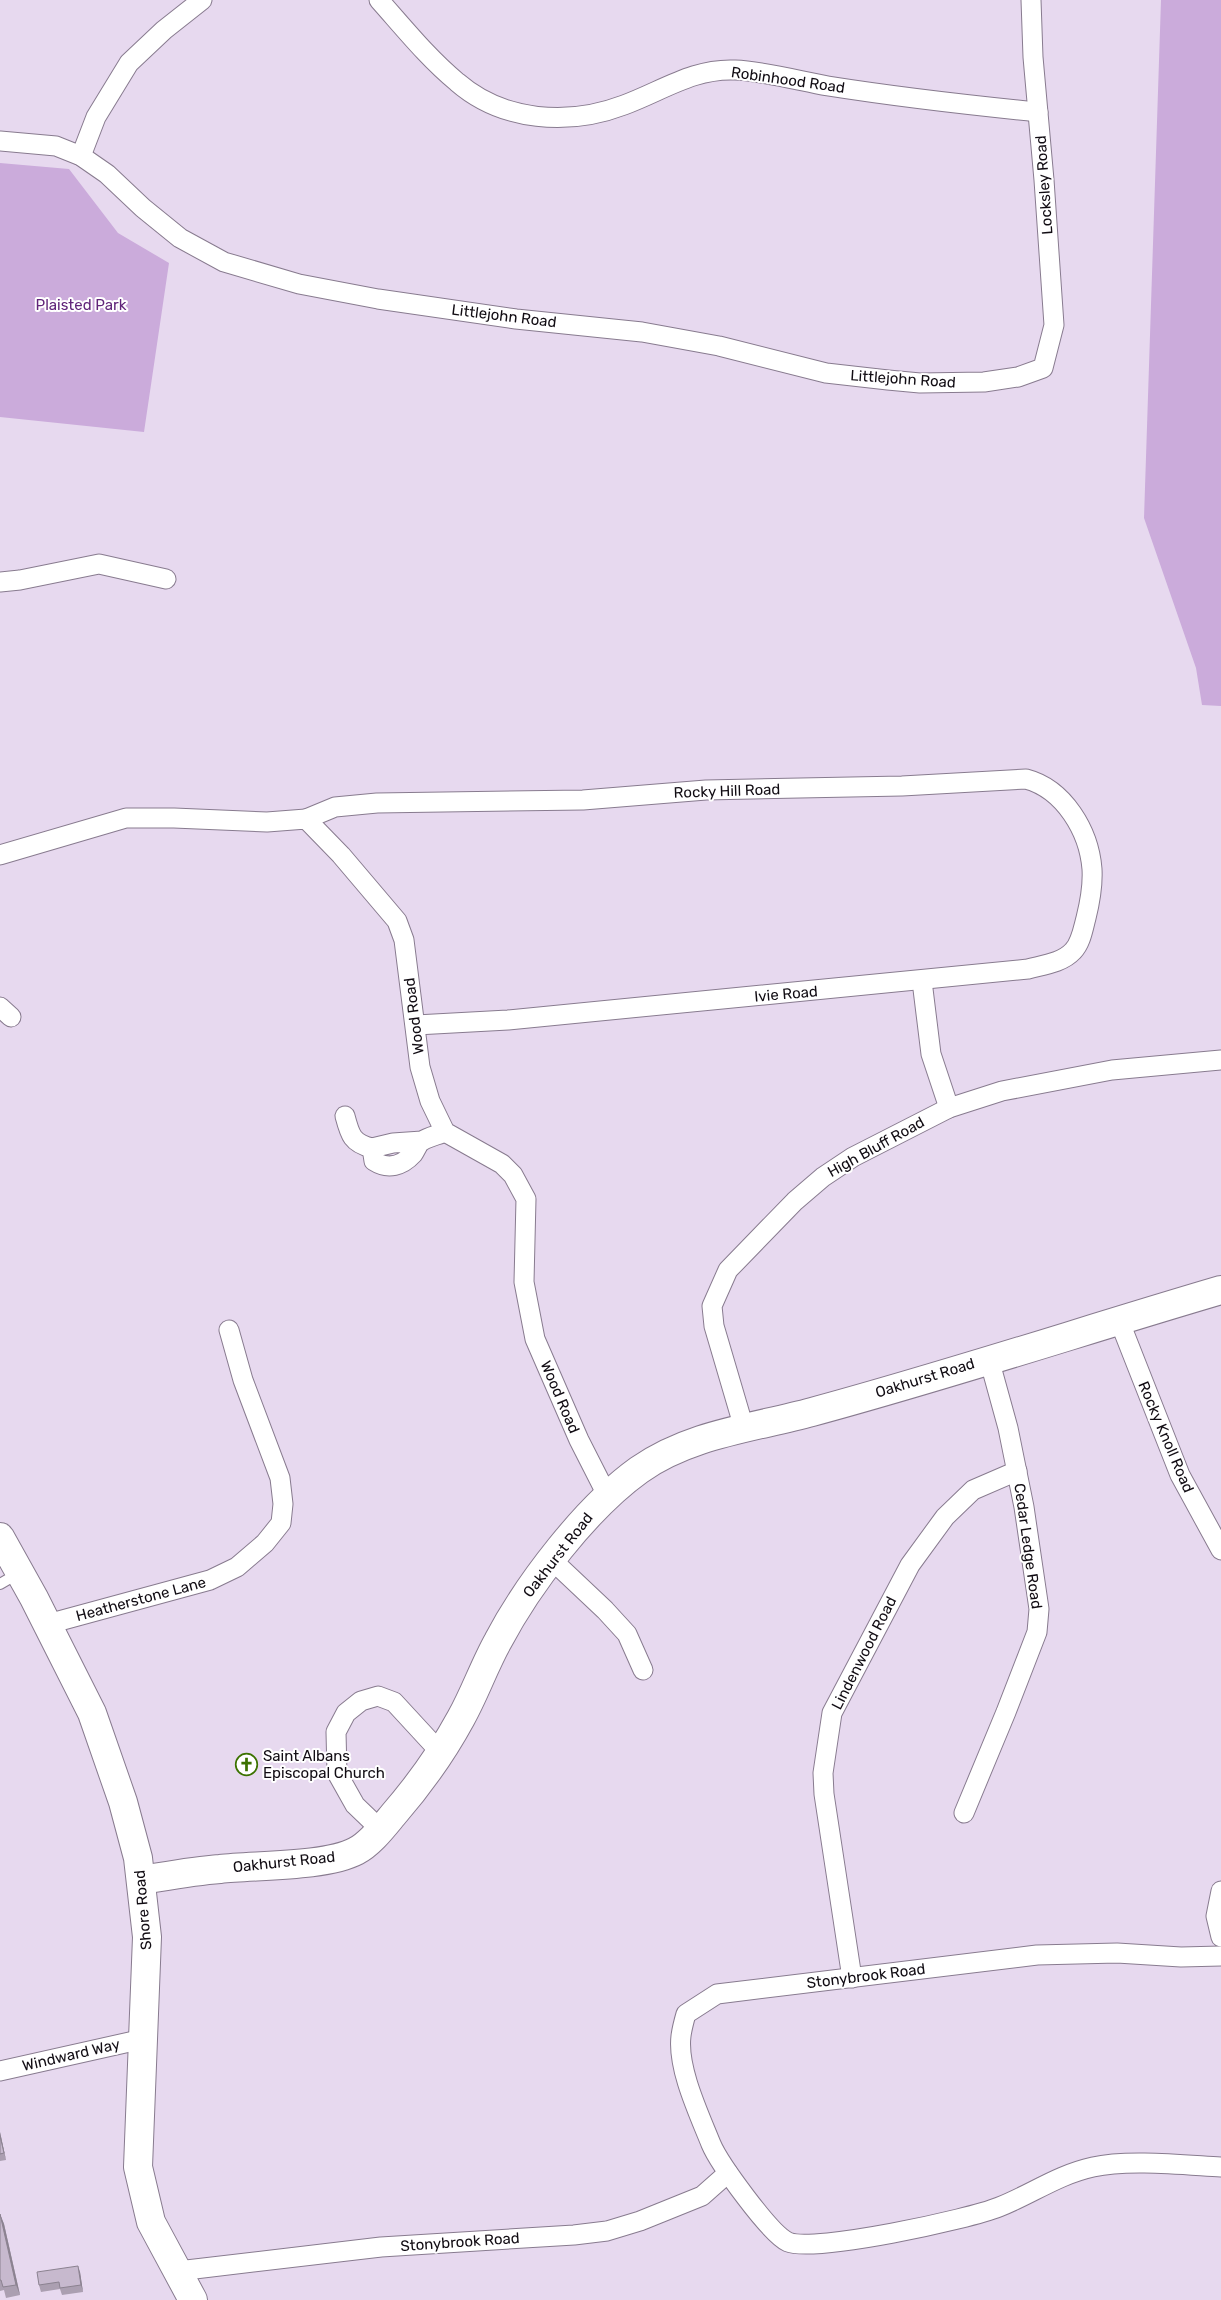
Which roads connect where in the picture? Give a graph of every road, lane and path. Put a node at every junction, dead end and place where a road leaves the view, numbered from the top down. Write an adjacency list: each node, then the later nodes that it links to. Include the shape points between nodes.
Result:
1 (202, 0): 6 (street, via 129,63 96,117)
2 (379, 0): 4 (street, Robinhood Road, via 458,84 498,107 528,116 558,118 591,114 624,105 701,72 735,70 829,86)
3 (1031, 0): 4 (street, Locksley Road)
4 (1038, 112): 7 (street, Locksley Road, via 1054,325)
5 (0, 141): 6 (street, Littlejohn Road, via 56,146)
6 (81, 156): 7 (street, Littlejohn Road, via 107,174 180,238 224,262 299,284 516,319 642,332 718,346 826,373 888,380 984,382 1018,377)
7 (1043, 368)
8 (166, 579): 9 (street, via 99,564)
9 (0, 582)
10 (306, 818): 11 (street, via 267,822 126,818); 12 (street, Rocky Hill Road, via 335,807 377,803 583,800 706,790 1026,779 1040,782 1068,808 1088,847); 14 (street, Wood Road, via 397,921 404,940)
11 (0, 856)
12 (1092, 876): 13 (street, Ivie Road, via 1092,890 1079,941 1074,950 1063,958 1028,969)
13 (922, 981): 14 (street, Ivie Road, via 508,1020); 16 (street, via 931,1054)
14 (416, 1025): 18 (street, Wood Road, via 423,1076 430,1101)
15 (1221, 1060): 16 (street, High Bluff Road, via 1112,1070 1002,1091)
16 (950, 1108): 23 (street, High Bluff Road, via 853,1157 823,1177 728,1270 712,1306 714,1326)
17 (344, 1116): 18 (street, via 352,1138 372,1148 374,1161 382,1166 402,1163 422,1141)
18 (445, 1132): 25 (street, Wood Road, via 502,1164 514,1175 526,1199 524,1282 535,1338 579,1440)
19 (1221, 1290): 20 (street, Oakhurst Road)
20 (1119, 1320): 22 (street, Oakhurst Road); 27 (street, Rocky Knoll Road, via 1180,1475)
21 (229, 1330): 30 (street, Heatherstone Lane, via 243,1380 280,1478 281,1523 265,1543 237,1567 210,1580)
22 (989, 1359): 23 (street, Oakhurst Road, via 810,1413); 24 (street, Cedar Ledge Road)
23 (744, 1428): 25 (street, Oakhurst Road, via 716,1435 664,1456 640,1469)
24 (1017, 1472): 33 (street, Cedar Ledge Road, via 1039,1609 1037,1632); 39 (street, Lindenwood Road, via 973,1490 932,1532 910,1565 832,1713 823,1773 824,1794)
25 (608, 1497): 28 (street, Oakhurst Road, via 578,1526)
26 (0, 1537): 29 (street, Shore Road)
27 (1221, 1550)
28 (552, 1560): 31 (street, via 627,1634); 32 (street, Oakhurst Road, via 498,1641)
29 (10, 1578): 30 (street, Shore Road)
30 (48, 1624): 35 (street, Shore Road, via 77,1680 106,1748)
31 (643, 1670)
32 (441, 1753): 34 (street, Oakhurst Road); 34 (street, via 394,1702 378,1696 361,1700 346,1713 336,1732 336,1773 355,1805)
33 (964, 1813)
34 (380, 1830): 35 (street, Oakhurst Road, via 356,1851 326,1861 217,1869)
35 (142, 1880): 40 (street, Shore Road, via 148,1937)
36 (1221, 1891): 37 (street, via 1216,1916)
37 (1221, 1937)
38 (1221, 1956): 39 (street, Stonybrook Road, via 1045,1955)
39 (852, 1978): 43 (street, Stonybrook Road, via 717,1994 686,2014 680,2037 687,2080 714,2151)
40 (143, 2039): 41 (street, Windward Way); 44 (street, Shore Road, via 137,2160 151,2222)
41 (0, 2071)
42 (1221, 2167): 43 (street, Stonybrook Road, via 1124,2164 1093,2167 1061,2175 999,2207 951,2222 822,2243 788,2242 763,2219)
43 (728, 2173): 44 (street, Stonybrook Road, via 702,2196 607,2231 381,2247)
44 (178, 2271): 45 (street, Shore Road)
45 (193, 2300)

